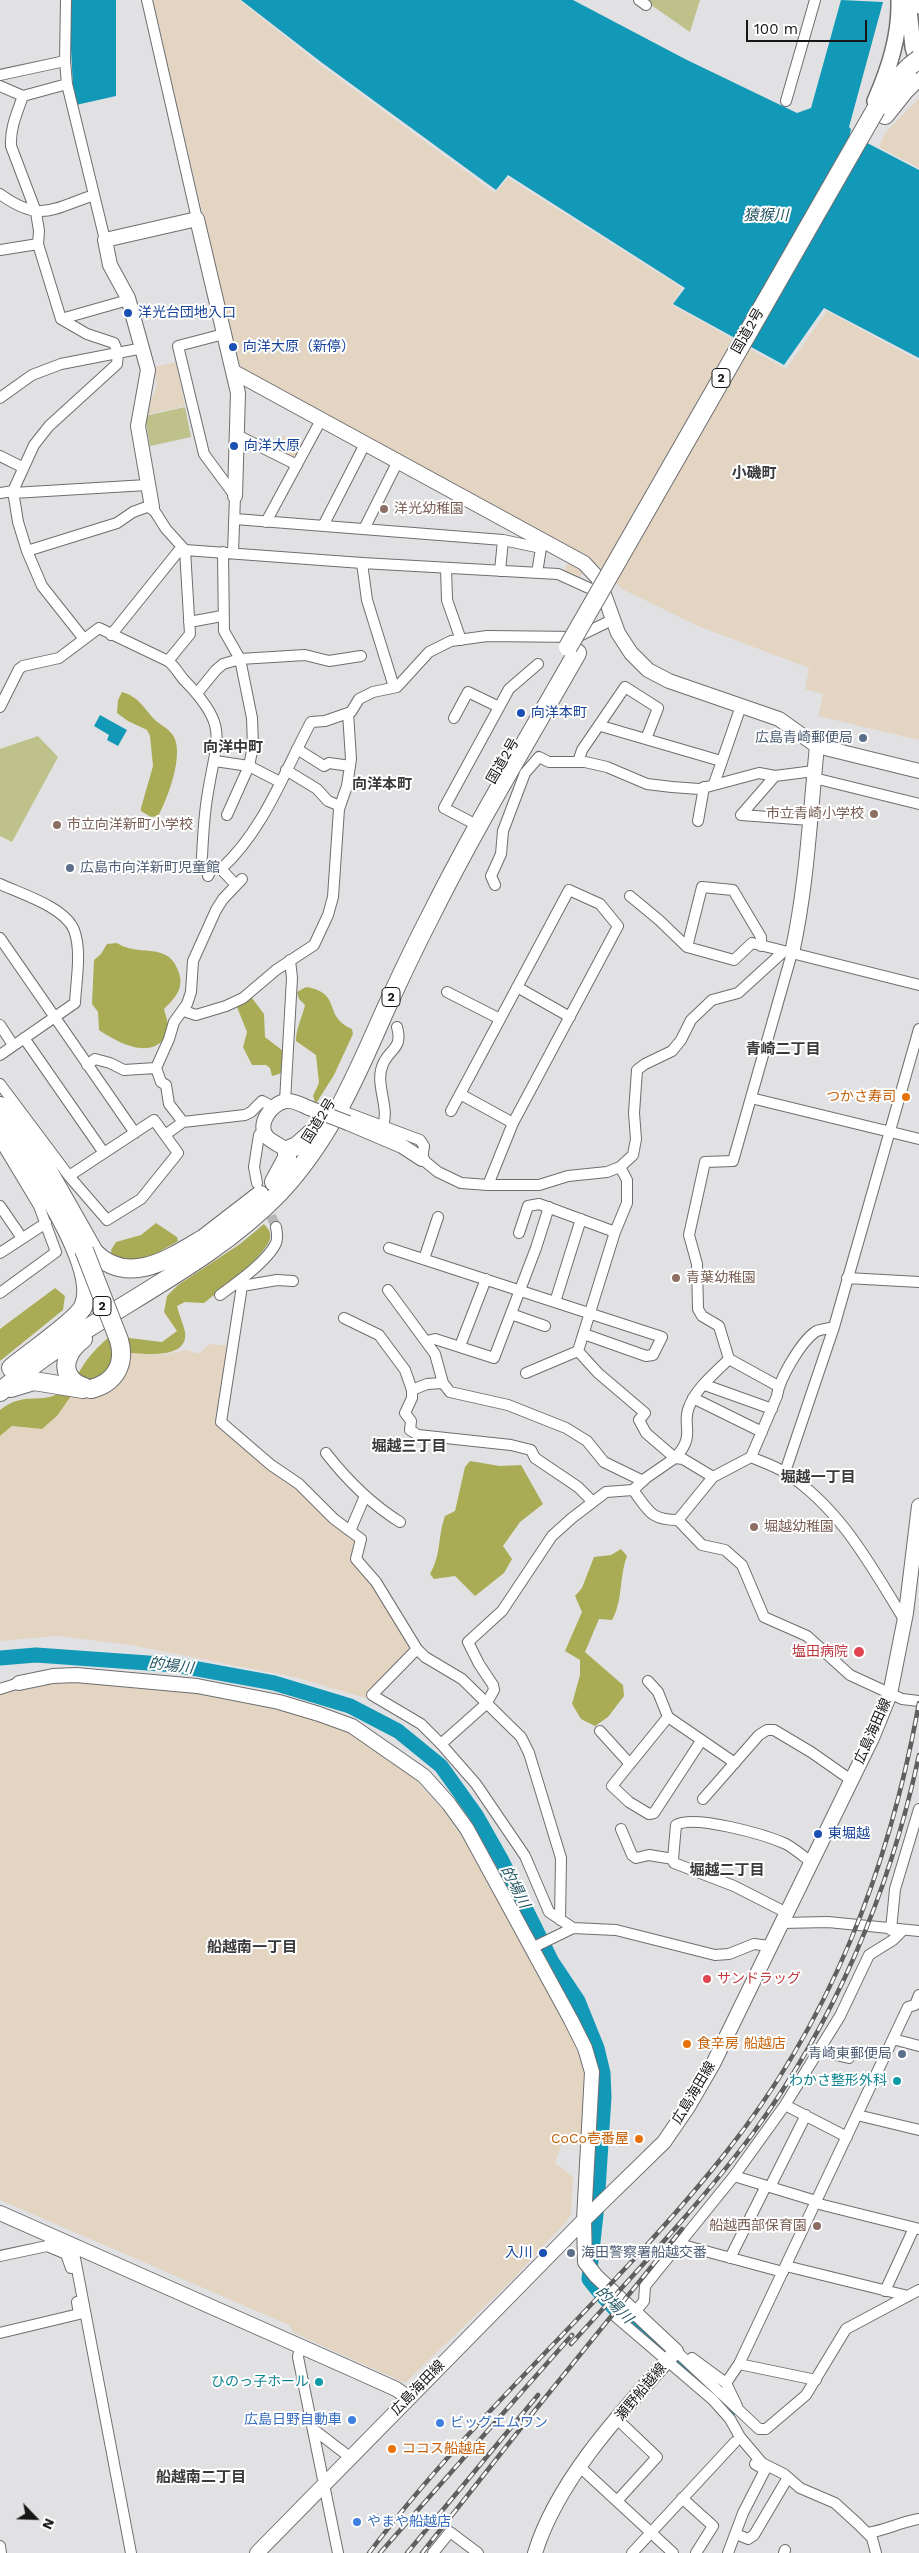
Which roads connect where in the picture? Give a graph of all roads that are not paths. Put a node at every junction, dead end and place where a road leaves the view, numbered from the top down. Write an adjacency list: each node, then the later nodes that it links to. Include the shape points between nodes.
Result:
1 (66, 0): 8 (street)
2 (147, 0): 19 (street)
3 (815, 0): 14 (street)
4 (898, 0): 15 (main road, via 899,21)
5 (908, 0): 9 (main road)
6 (918, 0): 7 (main road)
7 (919, 6)
8 (65, 61): 10 (street); 11 (street)
9 (917, 69): 15 (highway, 国道2号 / 2, via 892,84)
10 (0, 75)
11 (67, 84): 13 (street); 17 (street)
12 (0, 86): 13 (street)
13 (23, 96): 18 (street, via 12,128 11,146)
14 (786, 101)
15 (878, 110): 62 (highway, 国道2号 / 2); 62 (highway, 国道2号 / 2, bridge, via 844,163)
16 (0, 194): 18 (street, via 23,209)
17 (94, 195): 18 (street); 20 (street)
18 (36, 212): 21 (street, via 40,231)
19 (197, 219): 20 (street); 25 (street)
20 (104, 240): 23 (street, via 110,265)
21 (38, 244): 22 (street); 24 (street)
22 (0, 250)
23 (128, 300): 24 (street); 26 (street)
24 (61, 318): 27 (street, via 87,334 114,343)
25 (224, 334): 28 (street); 40 (street, via 178,346 204,454)
26 (143, 348): 27 (street); 37 (street, via 148,370 138,426)
27 (118, 353): 29 (street, via 60,364 32,375); 36 (street, via 118,364 49,426)
28 (234, 372): 30 (street); 31 (street, via 238,393)
29 (0, 398)
30 (321, 420): 32 (street); 35 (street)
31 (237, 435): 35 (street); 40 (street)
32 (366, 444): 34 (street); 44 (street)
33 (0, 456): 36 (street)
34 (398, 462): 45 (street); 47 (street)
35 (297, 465): 43 (street)
36 (22, 466): 38 (street)
37 (147, 484): 38 (street); 41 (street)
38 (13, 492): 39 (street); 49 (street)
39 (0, 493)
40 (236, 496): 42 (street)
41 (152, 506): 48 (street); 49 (street, via 132,512 117,523)
42 (235, 519): 43 (street); 50 (street)
43 (266, 522): 44 (street)
44 (323, 526): 45 (street)
45 (364, 529): 46 (street)
46 (503, 540): 47 (street); 53 (street)
47 (543, 544): 54 (street); 55 (street, via 584,563 598,578)
48 (183, 549): 50 (street); 58 (street); 59 (street)
49 (27, 550): 60 (street, via 50,598)
50 (228, 552): 51 (street); 56 (street)
51 (362, 563): 52 (street); 67 (street, via 368,600)
52 (446, 568): 53 (street); 61 (street, via 447,600)
53 (500, 571): 54 (street)
54 (537, 573): 55 (street, via 558,574)
55 (603, 594): 57 (street)
56 (222, 616): 58 (street); 64 (street, via 224,631)
57 (614, 619): 61 (street, via 576,637 486,636); 70 (street, via 618,633 631,653 648,670 669,681)
58 (189, 622): 65 (street, via 190,634)
59 (111, 634): 60 (street, via 99,628); 65 (street)
60 (84, 640): 69 (street, via 59,658 19,669)
61 (461, 640): 67 (street, via 451,641 429,652)
62 (573, 650): 93 (highway, 国道2号 / 2); 118 (highway, 国道2号 / 2, via 458,862)
63 (361, 656): 64 (street, via 329,661 305,655)
64 (240, 659): 68 (street, via 223,664); 81 (street, via 252,718 253,746)
65 (168, 661): 68 (street)
66 (538, 664): 71 (street, via 509,688)
67 (394, 687): 72 (street, via 359,699)
68 (198, 692): 78 (street, via 216,727)
69 (0, 706)
70 (741, 706): 76 (street, via 778,719); 79 (street)
71 (499, 707): 73 (street, via 468,692); 93 (street, via 444,808)
72 (348, 713): 77 (street, via 311,722); 82 (street)
73 (454, 718)
74 (601, 726): 75 (street); 75 (street, via 625,687 658,708); 80 (street, via 582,750)
75 (646, 739): 79 (street)
76 (817, 746): 84 (street); 85 (street)
77 (297, 749): 82 (street, via 324,766 329,763); 83 (street)
78 (215, 761): 81 (street); 95 (street, via 204,820)
79 (722, 761): 88 (street)
80 (578, 762): 88 (street, via 607,767 648,784 699,789); 99 (street, via 549,762 539,757 526,773 503,831 501,854 491,876)
81 (249, 766): 87 (street); 91 (street)
82 (350, 766): 90 (street)
83 (286, 770): 87 (street); 90 (street)
84 (919, 771)
85 (814, 774): 86 (street); 89 (street); 92 (street)
86 (775, 776): 88 (street, via 759,773); 92 (street, via 742,815)
87 (280, 782): 96 (street, via 254,831)
88 (709, 785): 94 (street)
89 (919, 804)
90 (340, 806): 105 (street, via 328,915 314,945)
91 (228, 815)
92 (810, 820): 104 (street, via 800,918)
93 (468, 821): 134 (highway, 国道2号 / 2, via 404,945 332,1102)
94 (698, 821)
95 (202, 857)
96 (221, 869): 97 (street, via 213,866); 109 (street, via 239,882 216,910 192,961 191,992)
97 (208, 876)
98 (0, 884): 111 (street, via 54,908 74,929 78,946 75,1003)
99 (495, 885)
100 (630, 896): 103 (street)
101 (0, 938): 111 (street)
102 (762, 946): 103 (street, via 752,943 734,960); 103 (street, via 761,937 733,890 702,887); 104 (street)
103 (687, 947)
104 (787, 953): 106 (street); 124 (street); 145 (street, via 738,993 712,1000 691,1020 672,1051 637,1070 636,1139 633,1155)
105 (290, 960): 109 (street, via 242,998 226,1006 196,1014); 125 (street, via 292,978)
106 (919, 985)
107 (517, 987): 110 (street); 110 (street, via 569,890 600,904 618,926); 112 (street)
108 (446, 992): 112 (street)
109 (184, 1011): 121 (street, via 174,1022)
110 (570, 1017): 132 (street)
111 (54, 1018): 116 (street); 120 (street)
112 (500, 1019): 123 (street)
113 (0, 1026): 117 (street)
114 (397, 1027): 133 (street, via 400,1037 397,1047 382,1065 382,1095 386,1106)
115 (919, 1029): 137 (street)
116 (24, 1038): 117 (street); 142 (street)
117 (13, 1045): 119 (street)
118 (368, 1048): 129 (highway); 143 (highway, 国道2号 / 2, via 340,1109)
119 (0, 1055)
120 (87, 1065): 121 (street, via 95,1059 124,1070); 136 (street)
121 (156, 1068): 131 (street, via 160,1082 166,1085 169,1104)
122 (0, 1084): 146 (street)
123 (460, 1094): 127 (street); 132 (street)
124 (751, 1098): 137 (street); 182 (street, via 733,1161 705,1162 689,1234 697,1264 698,1309 702,1316 719,1326)
125 (279, 1104): 129 (street, bridge, via 294,1101); 131 (street, via 262,1101 245,1115); 135 (street, via 265,1119)
126 (0, 1106): 157 (highway, via 47,1169 94,1252 105,1261 123,1268 152,1266)
127 (451, 1111)
128 (0, 1112): 188 (highway, bridge, via 62,1208 84,1250 119,1340 122,1353 119,1367 111,1379)
129 (346, 1117): 133 (street); 143 (highway, via 324,1147); 144 (street)
130 (0, 1119): 184 (highway, via 64,1225 84,1269 88,1292 74,1318)
131 (183, 1122): 138 (street)
132 (513, 1123): 148 (street)
133 (383, 1126): 144 (street, via 420,1140 424,1146)
134 (316, 1128): 141 (highway, via 297,1146); 147 (highway, 国道2号 / 2)
135 (264, 1131): 141 (street, via 268,1138); 147 (street, via 259,1135 254,1167)
136 (134, 1133): 138 (street, via 154,1120); 142 (street)
137 (889, 1133): 139 (street); 162 (street)
138 (165, 1135): 146 (street, via 178,1152 141,1199 107,1220)
139 (919, 1139)
140 (0, 1141): 153 (street, via 26,1181)
141 (287, 1150): 147 (highway, via 287,1158)
142 (104, 1153): 146 (street)
143 (311, 1155): 167 (highway, 国道2号 / 2, via 251,1218)
144 (422, 1159): 148 (street, via 438,1172 462,1183)
145 (620, 1168): 148 (street, via 539,1184); 155 (street, via 627,1180 627,1203)
146 (68, 1176)
147 (265, 1182): 157 (highway, 国道2号 / 2, via 255,1200)
148 (488, 1186)
149 (0, 1206): 158 (street)
150 (549, 1207): 152 (street); 156 (street, via 539,1204 528,1206); 169 (street)
151 (438, 1217): 161 (street)
152 (581, 1219): 155 (street); 172 (street)
153 (46, 1223): 158 (street); 170 (street, via 56,1252)
154 (276, 1227): 166 (street, via 276,1243)
155 (615, 1232): 174 (street)
156 (519, 1233)
157 (206, 1237): 184 (highway, 国道2号 / 2)
158 (22, 1238): 160 (street)
159 (389, 1248): 161 (street)
160 (0, 1253)
161 (424, 1259): 163 (street)
162 (847, 1278): 165 (street); 177 (street)
163 (486, 1279): 169 (street); 180 (street)
164 (294, 1281): 166 (street)
165 (919, 1282)
166 (241, 1284): 171 (street); 207 (street, via 221,1422 271,1465 299,1484)
167 (148, 1290): 188 (highway, via 79,1342 69,1355 68,1375 75,1384); 190 (highway, 国道2号 / 2, via 35,1364)
168 (388, 1290): 179 (street)
169 (520, 1291): 172 (street); 173 (street)
170 (0, 1293)
171 (220, 1295)
172 (555, 1302): 174 (street)
173 (511, 1314): 176 (street); 180 (street, via 494,1358)
174 (588, 1315): 178 (street); 178 (street, via 662,1338 654,1355 646,1356)
175 (344, 1318): 189 (street, via 379,1335 405,1370)
176 (545, 1326)
177 (834, 1327): 187 (street, via 815,1332 798,1352); 198 (street)
178 (584, 1334): 181 (street)
179 (427, 1341): 180 (street, via 435,1339); 185 (street, via 435,1354)
180 (460, 1346)
181 (578, 1351): 183 (street); 197 (street, via 598,1373 645,1413 639,1420 646,1433)
182 (729, 1358): 186 (street); 187 (street)
183 (526, 1373)
184 (0, 1377)
185 (443, 1383): 189 (street, via 427,1384); 200 (street, via 450,1392 508,1405 566,1428 587,1441 604,1462)
186 (705, 1385): 192 (street); 193 (street)
187 (778, 1386): 193 (street)
188 (91, 1388): 191 (highway, via 76,1389 43,1381 24,1382)
189 (412, 1390): 203 (street, via 405,1413 411,1421 410,1430 418,1435 531,1450 535,1458 578,1487)
190 (0, 1392)
191 (0, 1396)
192 (693, 1398): 194 (street); 197 (street, via 688,1409 689,1436)
193 (772, 1409): 194 (street)
194 (762, 1432): 196 (street)
195 (326, 1454): 202 (street)
196 (751, 1457): 198 (street); 199 (street)
197 (675, 1458): 199 (street, via 683,1459); 200 (street)
198 (785, 1472): 208 (street, via 828,1507 847,1528)
199 (713, 1477): 205 (street)
200 (643, 1481): 201 (street)
201 (634, 1490): 203 (street, via 606,1492); 205 (street, via 660,1520)
202 (365, 1496): 206 (street); 207 (street)
203 (593, 1502): 215 (street, via 552,1536 502,1610 468,1642 493,1685 494,1690)
204 (919, 1506): 208 (street, 広島海田線)
205 (678, 1520): 213 (street, via 702,1545 725,1550 742,1565 764,1617 798,1630 850,1675)
206 (400, 1522)
207 (350, 1531): 209 (street, via 361,1539 356,1559 389,1602)
208 (905, 1621): 213 (street, 広島海田線)
209 (417, 1649): 215 (street, via 462,1679); 219 (street, via 372,1695 421,1724)
210 (648, 1681): 216 (street, via 658,1692)
211 (19, 1683): 212 (street); 235 (street, 瀬野船越線, via 76,1675 198,1686 279,1702 352,1726 424,1776 449,1804 467,1829)
212 (0, 1689)
213 (890, 1694): 214 (street); 222 (street, 広島海田線)
214 (919, 1701)
215 (486, 1704): 219 (street); 229 (street, via 513,1727 529,1754 561,1858)
216 (668, 1717): 218 (street); 221 (street)
217 (600, 1732): 221 (street)
218 (701, 1741): 220 (street); 221 (street, via 654,1813 648,1814 629,1802 612,1786)
219 (441, 1744): 229 (street, via 476,1784 525,1856 549,1912)
220 (735, 1763): 222 (street, via 759,1735 774,1730); 223 (street)
221 (630, 1764)
222 (851, 1780): 227 (street, 広島海田線)
223 (704, 1799)
224 (919, 1809): 231 (street, via 895,1889)
225 (621, 1828): 226 (street, via 636,1858 649,1855)
226 (673, 1859): 227 (street, via 676,1825 703,1822 785,1844); 228 (street, via 674,1863 743,1890)
227 (811, 1862): 228 (street, 広島海田線)
228 (784, 1918): 231 (street); 234 (street, 広島海田線)
229 (560, 1920): 230 (street)
230 (573, 1928): 234 (street, via 616,1930 715,1955 729,1954 754,1944); 235 (street)
231 (891, 1930): 232 (street)
232 (902, 1931): 233 (street); 239 (street, via 869,1954 840,2016)
233 (919, 1932)
234 (770, 1946): 250 (street, 広島海田線, via 688,2107 664,2142)
235 (532, 1948): 250 (street, 瀬野船越線, via 582,2041 592,2072)
236 (919, 1995): 237 (street, via 914,2005 908,2008)
237 (893, 2039): 238 (street); 243 (street)
238 (919, 2046)
239 (819, 2051): 240 (street); 241 (street)
240 (849, 2058)
241 (786, 2105): 242 (street); 246 (street)
242 (806, 2115): 245 (street); 247 (street)
243 (857, 2115): 244 (street); 245 (street)
244 (919, 2130)
245 (847, 2137): 248 (street)
246 (734, 2176): 247 (street); 252 (street)
247 (768, 2186): 248 (street); 255 (street)
248 (816, 2202): 251 (street); 256 (street)
249 (0, 2213): 253 (street)
250 (587, 2216): 260 (street, 瀬野船越線, via 583,2256 592,2272); 268 (street, 広島海田線)
251 (917, 2229): 258 (street)
252 (679, 2244): 255 (street); 260 (street, via 645,2286 644,2302)
253 (72, 2251): 254 (street, via 47,2246); 262 (street, via 69,2259 79,2314); 263 (street); 286 (street)
254 (0, 2256)
255 (730, 2258): 256 (street)
256 (784, 2269): 258 (street); 265 (street)
257 (919, 2290): 259 (street)
258 (885, 2291): 259 (street)
259 (908, 2296): 266 (street, via 846,2329)
260 (635, 2312): 264 (street, 瀬野船越線)
261 (616, 2317): 264 (street)
262 (0, 2333)
263 (300, 2345): 268 (street, via 396,2389); 272 (street, via 298,2357)
264 (671, 2356): 267 (street, via 685,2353); 269 (street); 270 (street, 瀬野船越線); 271 (street)
265 (739, 2364): 266 (street); 267 (street)
266 (816, 2380): 269 (street, via 806,2395 766,2430 759,2429 742,2411)
267 (726, 2383): 269 (street)
268 (408, 2398): 274 (street, 広島海田線)
269 (737, 2410): 271 (street)
270 (617, 2419): 275 (street, 瀬野船越線); 279 (street, via 657,2457)
271 (730, 2419): 273 (street); 276 (street, via 762,2463 784,2474)
272 (313, 2429): 274 (street); 277 (street)
273 (735, 2442): 278 (street); 283 (street, via 764,2470)
274 (351, 2458): 277 (street, 広島海田線)
275 (580, 2467): 279 (street); 291 (street, 瀬野船越線)
276 (787, 2479): 282 (street, via 835,2503); 283 (street, via 754,2535 748,2539)
277 (324, 2485): 287 (street, 広島海田線); 288 (street)
278 (682, 2498): 281 (street); 294 (street, via 713,2526)
279 (616, 2501): 281 (street)
280 (919, 2519): 282 (street)
281 (650, 2533): 292 (street); 293 (street)
282 (868, 2533): 296 (street)
283 (736, 2534): 295 (street)
284 (0, 2546): 285 (street)
285 (1, 2553)
286 (131, 2553)
287 (257, 2553)
288 (338, 2553)
289 (433, 2553): 290 (street, via 450,2532)
290 (478, 2553)
291 (535, 2553)
292 (632, 2553)
293 (673, 2553)
294 (696, 2553)
295 (728, 2553)
296 (876, 2553)

